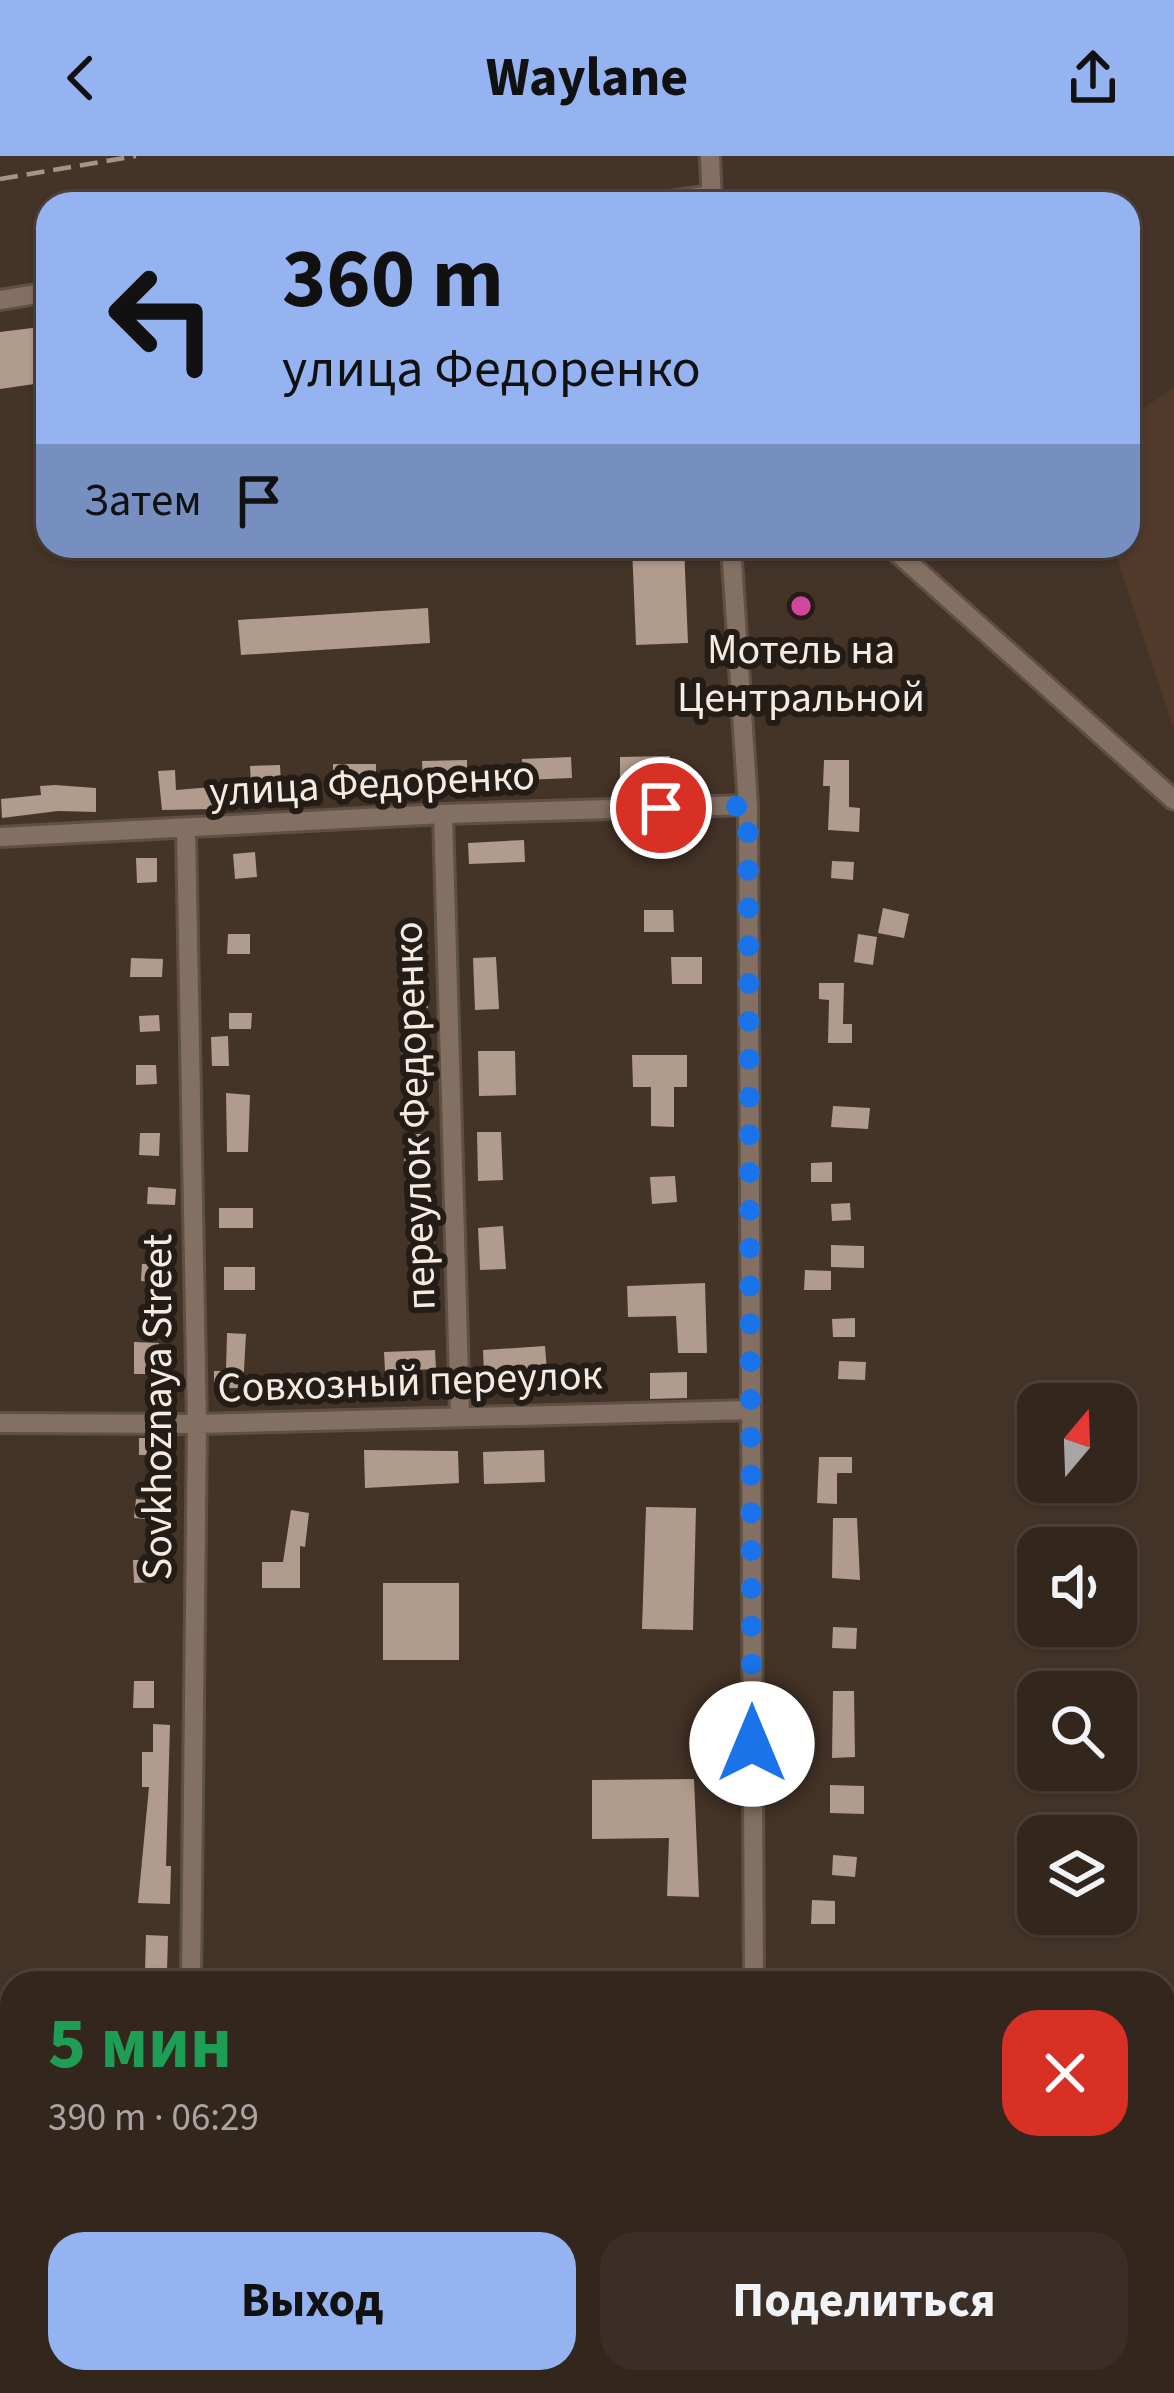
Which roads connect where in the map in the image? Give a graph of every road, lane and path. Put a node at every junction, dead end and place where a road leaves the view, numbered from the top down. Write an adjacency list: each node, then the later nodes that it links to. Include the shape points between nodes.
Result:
1 (710, 156): 2 (street)
2 (712, 192)
3 (36, 294): 4 (street)
4 (0, 300)
5 (732, 558): 8 (street)
6 (903, 558): 7 (street)
7 (1174, 800)
8 (748, 806): 9 (street, улица Федоренко); 12 (street)
9 (443, 814): 10 (street, улица Федоренко); 13 (street, переулок Федоренко)
10 (186, 830): 11 (street, улица Федоренко); 15 (street, Sovkhoznaya Street)
11 (0, 838)
12 (751, 1410): 13 (street, Совхозный переулок); 17 (street)
13 (460, 1415): 15 (street, Совхозный переулок)
14 (0, 1423): 15 (street, Совхозный переулок)
15 (196, 1424): 16 (street, Sovkhoznaya Street)
16 (191, 1971)
17 (754, 1971)

